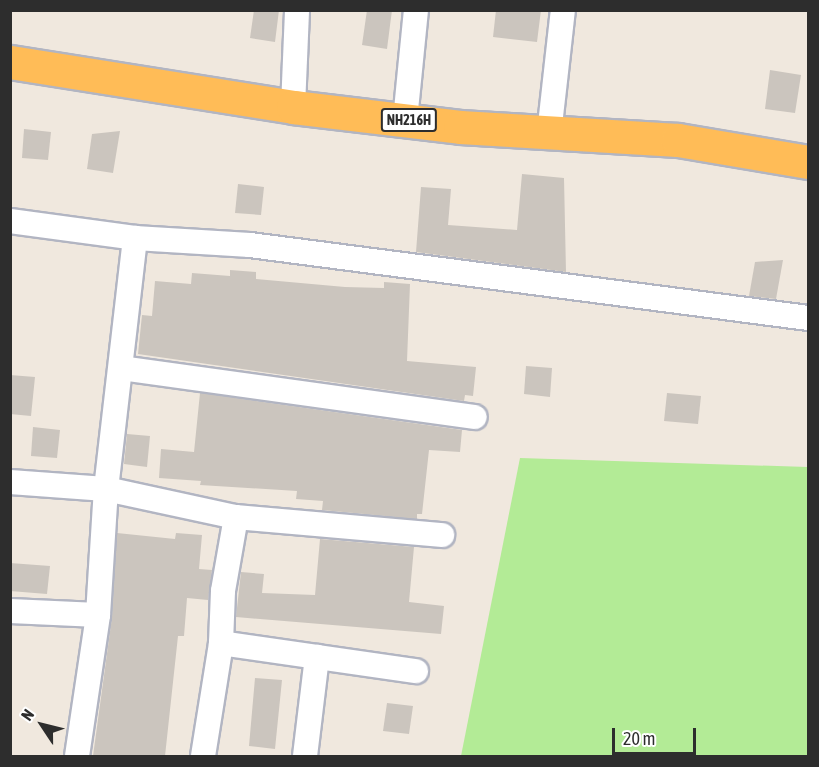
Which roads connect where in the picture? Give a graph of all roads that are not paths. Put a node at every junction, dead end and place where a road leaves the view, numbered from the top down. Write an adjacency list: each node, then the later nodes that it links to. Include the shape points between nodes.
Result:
1 (297, 10): 5 (street)
2 (416, 10): 6 (street)
3 (563, 10): 7 (street)
4 (10, 62): 5 (highway, NH216H)
5 (293, 106): 6 (highway, NH216H)
6 (405, 120): 7 (highway, NH216H)
7 (549, 134): 8 (highway, NH216H, via 678,140)
8 (808, 162)
9 (10, 221): 10 (street)
10 (135, 238): 11 (street, via 250,245); 12 (street)
11 (808, 318)
12 (120, 368): 13 (street); 15 (street)
13 (475, 417)
14 (10, 482): 15 (street)
15 (106, 489): 16 (street); 19 (street)
16 (236, 517): 17 (street); 20 (street, via 224,591)
17 (442, 535)
18 (10, 611): 19 (street)
19 (98, 615): 23 (street)
20 (221, 643): 21 (street); 24 (street)
21 (317, 657): 22 (street); 25 (street)
22 (416, 671)
23 (77, 756)
24 (203, 756)
25 (305, 756)

